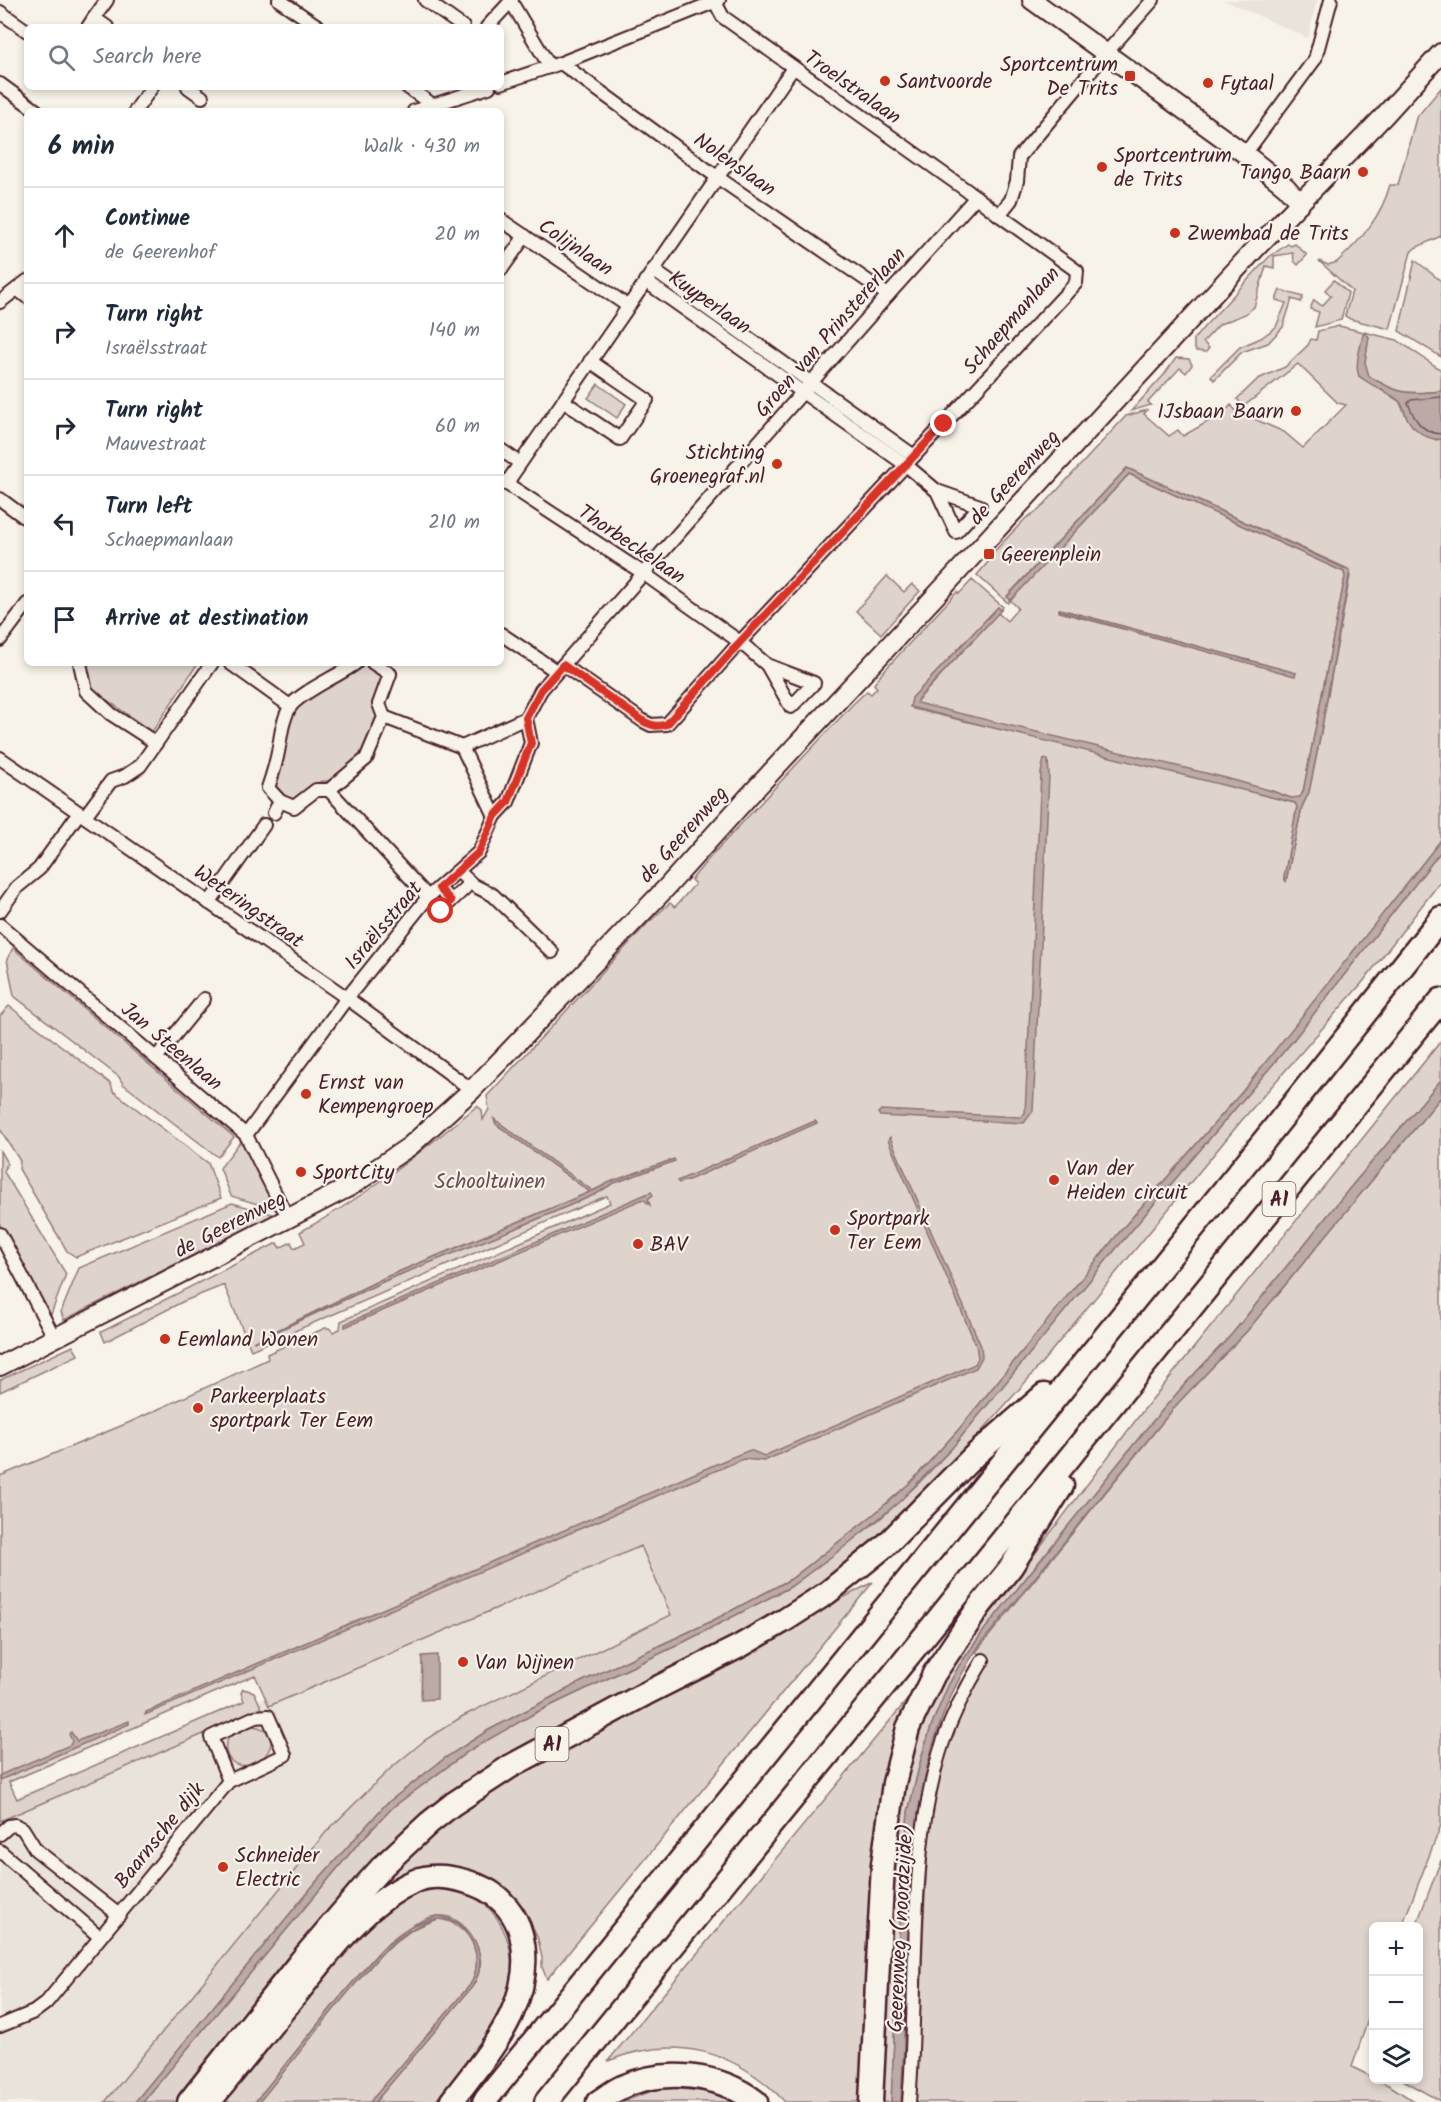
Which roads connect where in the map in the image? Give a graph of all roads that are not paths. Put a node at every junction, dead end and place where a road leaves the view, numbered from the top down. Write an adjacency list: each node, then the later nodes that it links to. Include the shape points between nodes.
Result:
1 (107, 0): 10 (street)
2 (279, 0): 11 (street)
3 (425, 0): 12 (street)
4 (511, 0): 13 (street); 17 (street)
5 (1032, 0): 15 (main road)
6 (1154, 0): 15 (street)
7 (1331, 0): 30 (street, via 1316,59)
8 (717, 1): 17 (street); 18 (street, Troelstralaan, via 723,18)
9 (0, 12): 14 (street)
10 (91, 22)
11 (315, 24)
12 (459, 24)
13 (490, 24)
14 (24, 29)
15 (1106, 53): 30 (main road); 34 (street, via 1019,158 1011,200)
16 (1441, 53): 33 (main road, de Geerenweg)
17 (556, 65): 19 (street); 31 (street, Nolenslaan)
18 (793, 68): 31 (street); 32 (street, Troelstralaan)
19 (504, 82)
20 (0, 84): 27 (street)
21 (150, 90): 28 (street)
22 (192, 90): 25 (street)
23 (411, 90): 26 (street)
24 (480, 90): 26 (street)
25 (202, 97)
26 (433, 105): 29 (street)
27 (33, 108)
28 (137, 108)
29 (424, 108)
30 (1245, 154): 33 (main road, via 1286,187)
31 (717, 177): 38 (street); 41 (street, Nolenslaan)
32 (976, 197): 34 (street); 41 (street, Groen van Prinstererlaan)
33 (1300, 204): 94 (main road, de Geerenweg, via 666,888)
34 (999, 215): 48 (street, Schaepmanlaan, via 1077,271 1076,283)
35 (504, 222): 36 (street, Colijnlaan)
36 (525, 236): 37 (street); 43 (street, Colijnlaan)
37 (504, 266)
38 (653, 270): 39 (street, Kuyperlaan); 45 (street, Kuyperlaan)
39 (645, 281): 43 (street); 45 (street, Kuyperlaan)
40 (24, 289): 42 (street)
41 (888, 295): 45 (street, Groen van Prinstererlaan)
42 (0, 302)
43 (628, 306): 44 (street)
44 (590, 361): 46 (street); 46 (street, via 646,400 620,439)
45 (808, 387): 48 (street, Kuyperlaan); 55 (street, Groen van Prinstererlaan)
46 (563, 401): 49 (street)
47 (504, 452): 49 (street)
48 (910, 460): 52 (street); 59 (street, Schaepmanlaan)
49 (520, 463): 50 (street)
50 (504, 481)
51 (504, 483): 55 (street, Thorbeckelaan)
52 (937, 491)
53 (0, 499): 54 (street)
54 (24, 517)
55 (643, 573): 59 (street, Thorbeckelaan); 66 (street, Groen van Prinstererlaan)
56 (24, 608): 58 (street)
57 (504, 636): 66 (street)
58 (0, 640)
59 (740, 642): 60 (street); 66 (street, Schaepmanlaan, via 667,724 659,726 643,721)
60 (767, 665)
61 (81, 666): 70 (street, via 86,691 111,714)
62 (210, 666): 70 (street)
63 (234, 666): 67 (street)
64 (352, 666): 67 (street)
65 (378, 666): 68 (street, via 390,674 379,704)
66 (560, 668): 69 (street, via 541,690)
67 (290, 706): 74 (street, via 268,788)
68 (384, 717): 71 (street); 73 (street, via 366,759)
69 (526, 718): 71 (street); 77 (street, Israëlsstraat, via 531,743 508,802)
70 (156, 743): 76 (street, via 140,766 111,780)
71 (462, 747): 77 (street)
72 (0, 759): 76 (street, Weteringstraat)
73 (329, 790): 74 (street, via 316,790 294,807); 82 (street)
74 (280, 801): 75 (street)
75 (273, 813)
76 (82, 814): 84 (street, Weteringstraat); 85 (street)
77 (495, 816): 79 (street, Israëlsstraat, via 479,852)
78 (264, 825): 84 (street)
79 (458, 871): 80 (street, Israëlsstraat); 89 (street, via 473,885 493,895)
80 (439, 888): 82 (street, Israëlsstraat); 83 (street)
81 (465, 888): 83 (street)
82 (428, 897): 90 (street, Israëlsstraat)
83 (451, 901): 86 (street)
84 (209, 903): 90 (street, Weteringstraat)
85 (0, 911)
86 (441, 911)
87 (1441, 918): 99 (highway, A1)
88 (0, 925): 93 (street, Jan Steenlaan)
89 (552, 952)
90 (347, 998): 94 (street, Weteringstraat); 95 (street, Israëlsstraat)
91 (204, 999): 93 (street)
92 (1441, 1000): 101 (highway, A1)
93 (156, 1058): 95 (street, Jan Steenlaan)
94 (472, 1090): 96 (main road, de Geerenweg, via 410,1146 351,1186)
95 (246, 1135): 96 (street, Jan Steenlaan)
96 (291, 1219): 98 (main road, de Geerenweg)
97 (0, 1234): 98 (street)
98 (55, 1339): 100 (main road, de Geerenweg)
99 (1092, 1353): 109 (highway, A1, via 975,1456 885,1546 827,1593 740,1646 511,1766 429,1823 363,1888); 112 (highway, A1)
100 (0, 1366)
101 (1116, 1400): 113 (highway, A1); 116 (highway, A1, via 1011,1567 933,1674 908,1728 888,1815 883,1864)
102 (983, 1660): 117 (street, Geerenweg (noordzijde), via 966,1687 946,1734 926,1811)
103 (229, 1781): 103 (street, Baarnsche dijk, via 285,1755 268,1716 255,1717 211,1737); 106 (street, Baarnsche dijk)
104 (0, 1834): 106 (street, Baarnsche dijk, via 9,1826 23,1829 36,1850)
105 (0, 1851): 107 (street)
106 (119, 1915): 107 (street, Baarnsche dijk)
107 (100, 1937): 108 (street, Baarnsche dijk, via 46,2002 34,2012)
108 (0, 2026)
109 (189, 2102)
110 (209, 2102): 111 (highway, via 363,1916 389,1895 417,1880 444,1877 473,1882 492,1893 510,1910 525,1949 519,1997 510,2021)
111 (451, 2102)
112 (484, 2102)
113 (546, 2102)
114 (598, 2102): 115 (highway, via 645,2079 674,2076 697,2076 733,2088)
115 (756, 2102)
116 (871, 2102)
117 (909, 2102)

